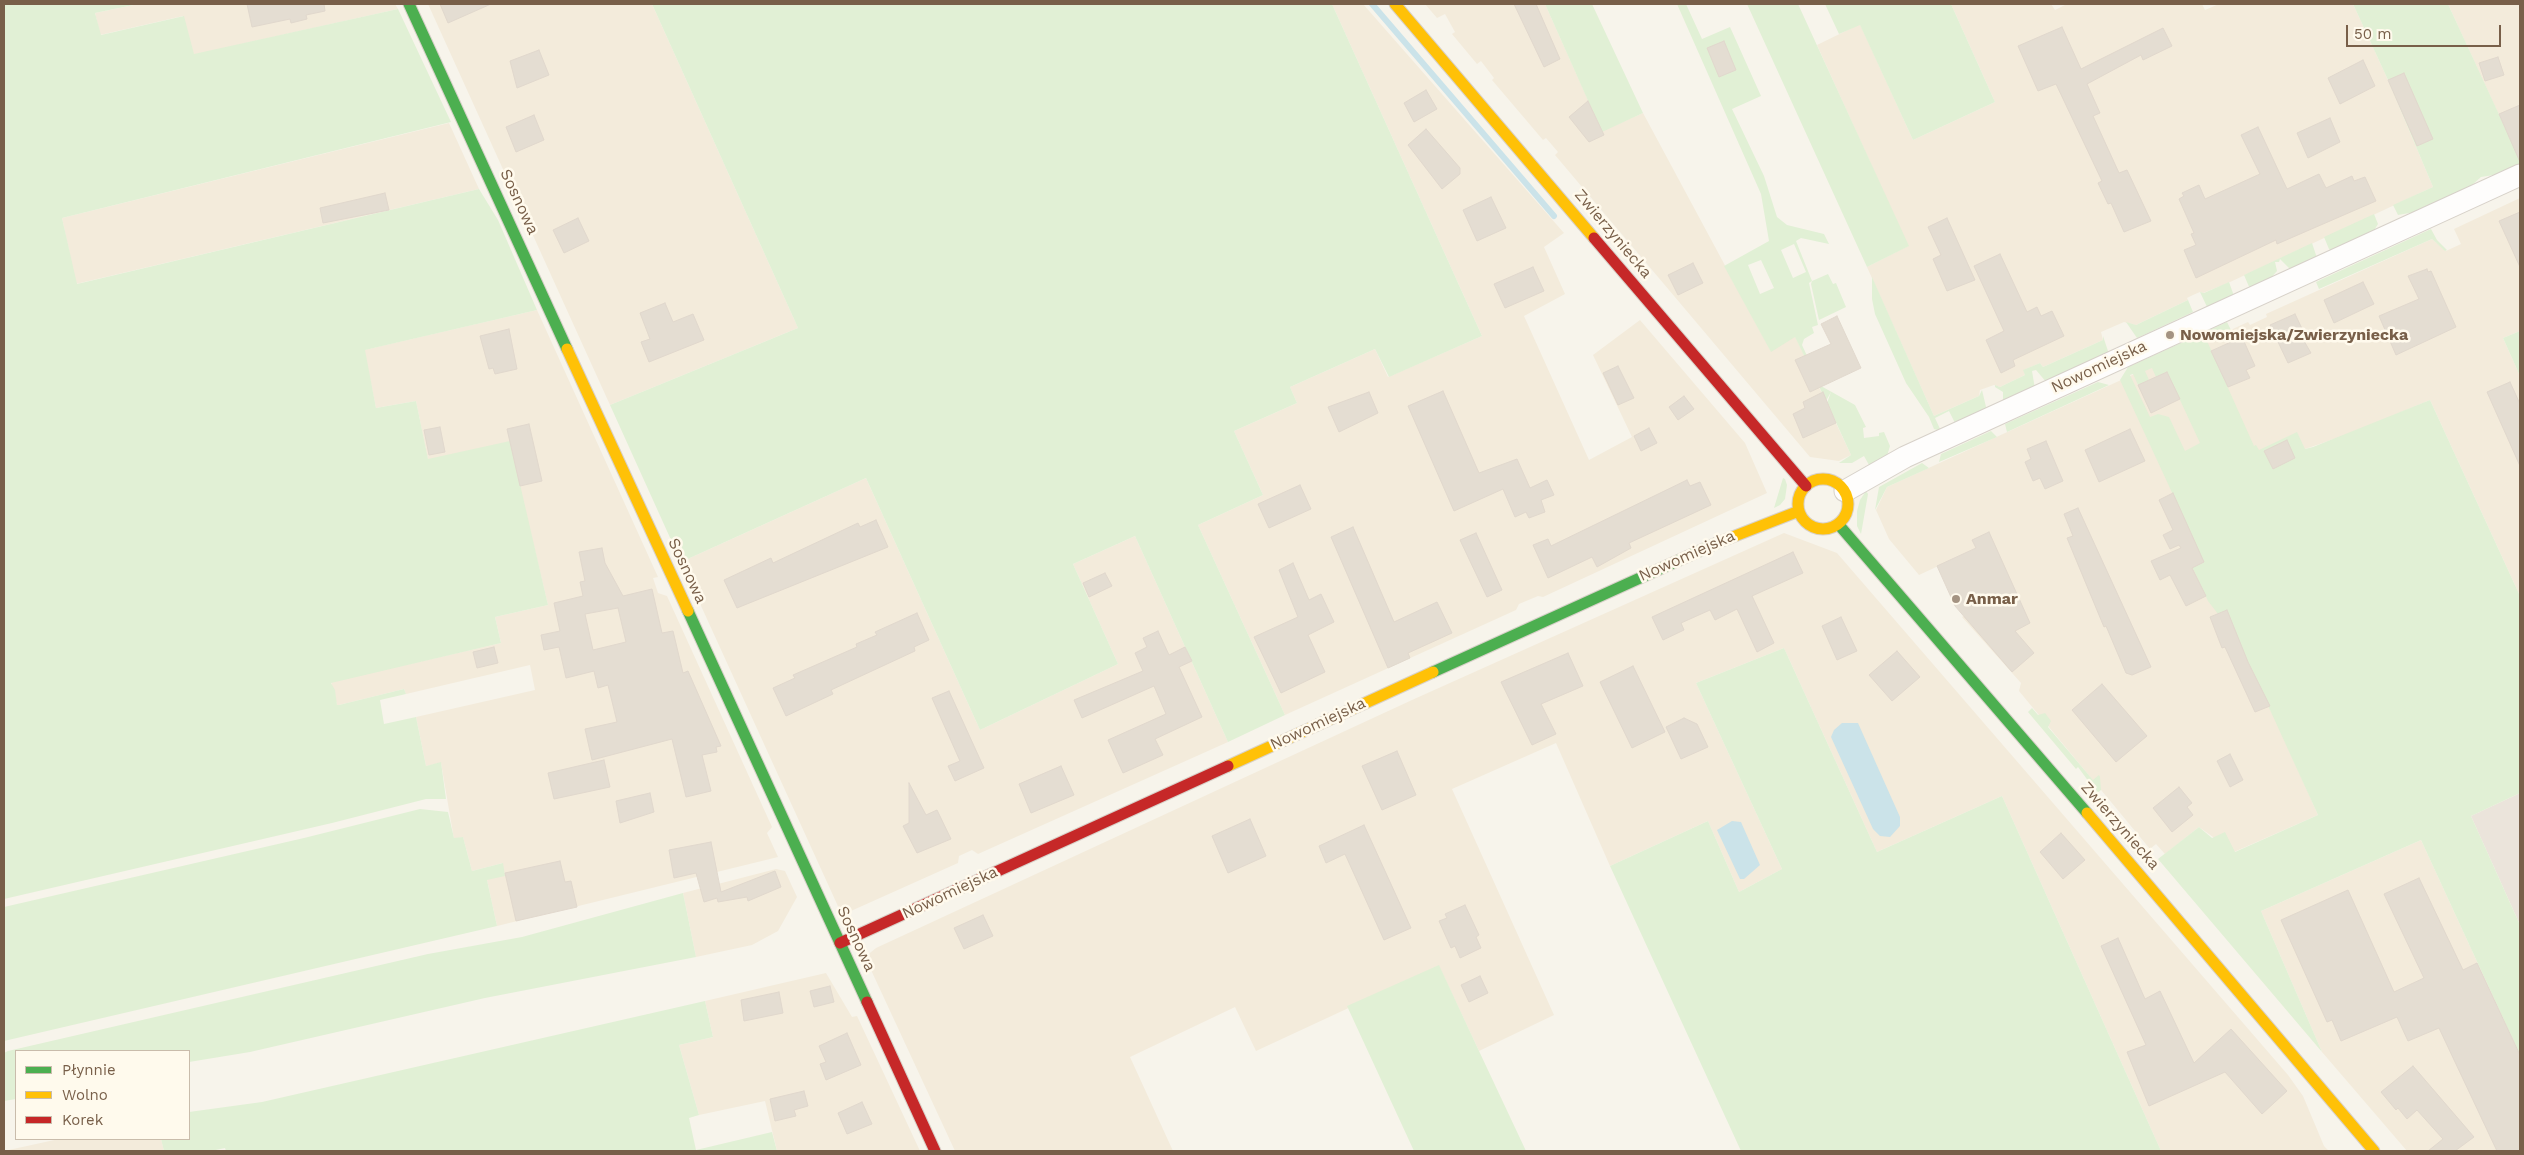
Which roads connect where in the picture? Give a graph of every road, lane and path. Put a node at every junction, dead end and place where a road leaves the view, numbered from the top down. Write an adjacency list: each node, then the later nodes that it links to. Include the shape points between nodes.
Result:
1 (409, 4): 8 (street, Sosnowa)
2 (1395, 4): 4 (street, Zwierzyniecka)
3 (2520, 175): 5 (street, Nowomiejska, via 1904,457)
4 (1806, 486): 5 (street, via 1812,481 1828,480); 6 (street, via 1798,500)
5 (1845, 491): 7 (street, via 1848,510)
6 (1799, 512): 7 (street, via 1804,522 1817,529 1825,530); 8 (street, Nowomiejska, via 1682,558)
7 (1839, 524): 10 (street, Zwierzyniecka)
8 (840, 943): 9 (street, Sosnowa)
9 (935, 1151)
10 (2374, 1151)

